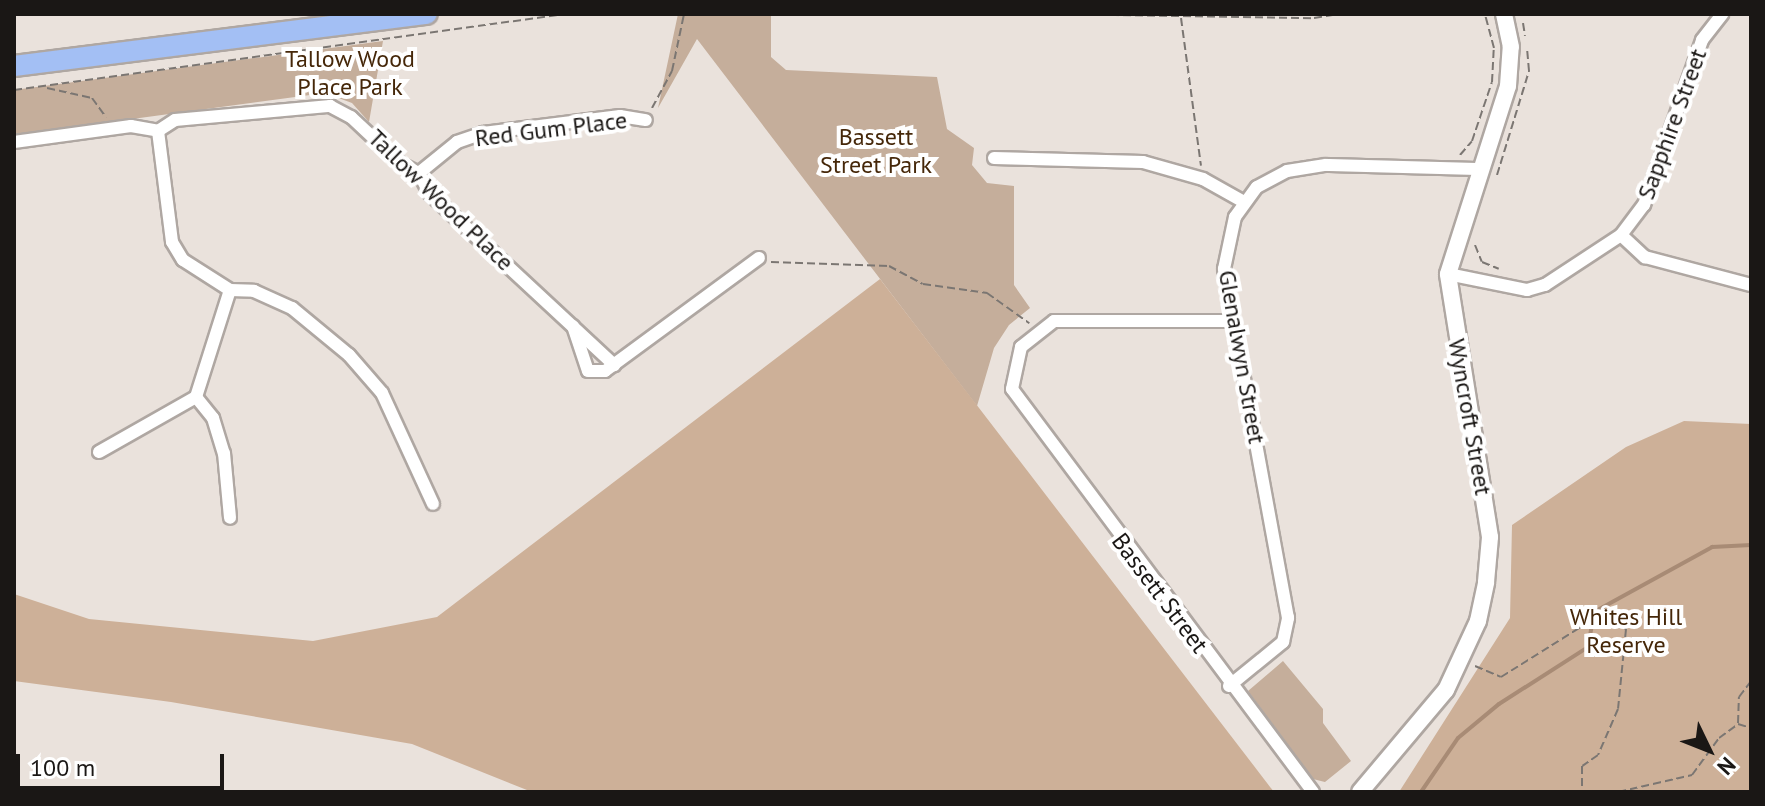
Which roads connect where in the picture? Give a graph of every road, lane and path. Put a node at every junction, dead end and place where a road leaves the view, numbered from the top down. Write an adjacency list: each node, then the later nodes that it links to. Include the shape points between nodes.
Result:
1 (427, 14): 11 (main road)
2 (565, 14): 12 (path)
3 (684, 14): 14 (path, via 668,81)
4 (1051, 14): 10 (path)
5 (1339, 14): 10 (path)
6 (1485, 14): 18 (path, via 1494,48 1492,82)
7 (1504, 14): 20 (street, Wyncroft Street, via 1510,74)
8 (1520, 14): 23 (path, via 1529,71)
9 (1722, 14): 25 (street, Sapphire Street, via 1702,40 1644,205)
10 (1181, 17): 22 (path)
11 (14, 66)
12 (42, 87): 13 (path); 15 (path, via 92,98)
13 (14, 90)
14 (646, 120): 21 (street, Red Gum Place, via 620,116 483,133 457,142)
15 (111, 129): 16 (street, Tallow Wood Place); 17 (street, Tallow Wood Place)
16 (158, 131): 21 (street, Tallow Wood Place, via 175,120 330,106); 31 (street, via 172,242 183,260)
17 (14, 142)
18 (1461, 157)
19 (994, 158): 22 (street, via 1143,162)
20 (1480, 169): 24 (street, Glenalwyn Street, via 1326,165 1287,171 1257,187); 29 (street, Wyncroft Street)
21 (419, 173): 33 (street, Tallow Wood Place, via 429,193)
22 (1203, 179): 24 (street)
23 (1492, 189)
24 (1244, 202): 32 (street, Glenalwyn Street, via 1227,241 1224,269)
25 (1621, 235): 29 (street, Sapphire Street, via 1545,285 1527,290); 30 (street, via 1645,257)
26 (1474, 240): 28 (path, via 1482,262)
27 (759, 258): 34 (path, via 889,266 923,284 987,293); 35 (street)
28 (1508, 273)
29 (1448, 274): 40 (street, Wyncroft Street, via 1490,537 1478,621)
30 (1751, 285)
31 (230, 290): 36 (street); 38 (street, via 254,291 292,308 366,373 382,393)
32 (1232, 321): 34 (street, via 1076,318 1054,321); 42 (street, Glenalwyn Street, via 1288,618 1283,642)
33 (572, 322): 35 (street, Tallow Wood Place); 35 (street, Tallow Wood Place, via 588,371)
34 (1037, 331): 42 (street, Bassett Street, via 1021,347 1012,389)
35 (614, 365)
36 (196, 397): 37 (street); 39 (street, via 213,418 224,453)
37 (99, 452)
38 (433, 504)
39 (230, 518)
40 (1463, 660): 46 (street, Wyncroft Street, via 1446,690); 47 (path, via 1501,677 1579,628 1601,623 1626,629 1618,709 1598,755 1582,766)
41 (1751, 681): 43 (path, via 1739,697)
42 (1229, 686): 45 (street, Bassett Street)
43 (1738, 724): 44 (path); 48 (path, via 1719,738 1692,775)
44 (1751, 728)
45 (1313, 792)
46 (1360, 792)
47 (1582, 792)
48 (1618, 792)

